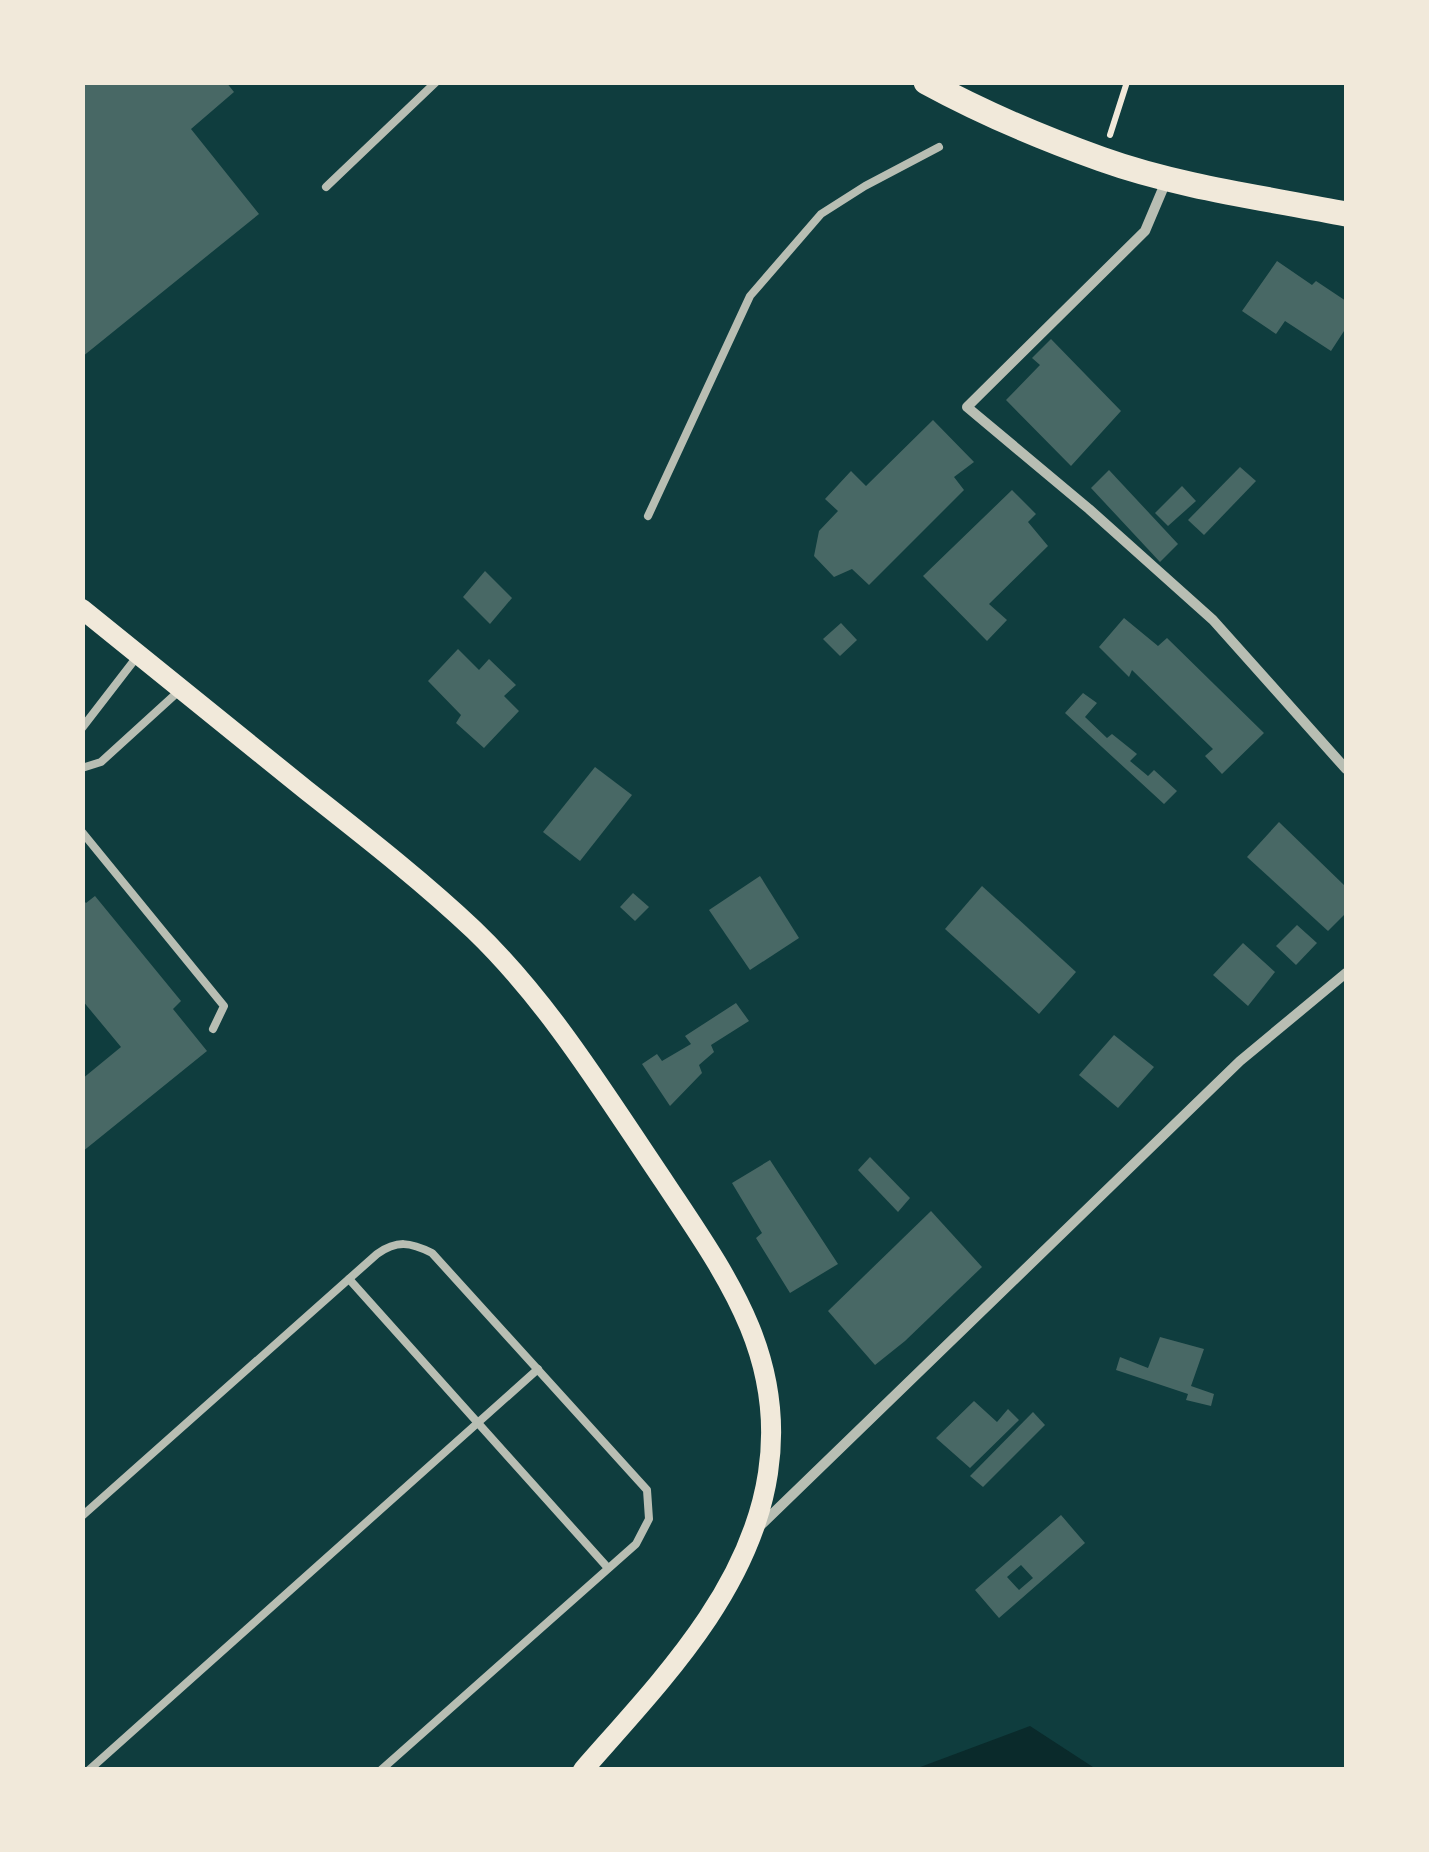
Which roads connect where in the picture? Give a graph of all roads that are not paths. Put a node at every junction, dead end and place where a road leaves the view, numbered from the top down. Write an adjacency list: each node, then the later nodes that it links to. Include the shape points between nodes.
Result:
1 (436, 82): 5 (lane)
2 (926, 82): 4 (main road, via 1102,160)
3 (939, 148): 7 (lane, via 821,214 750,296)
4 (1168, 178): 6 (main road); 13 (street, via 1145,231 967,407 1213,620)
5 (326, 187)
6 (1346, 214)
7 (648, 516)
8 (82, 609): 9 (main road)
9 (139, 654): 10 (main road); 11 (lane)
10 (181, 689): 12 (lane, via 101,762); 21 (main road, via 475,932 535,996 610,1101 751,1324 772,1412 768,1474)
11 (82, 728)
12 (82, 768)
13 (1346, 769)
14 (82, 832): 16 (lane, via 224,1006)
15 (1346, 972): 21 (street, via 1240,1060)
16 (214, 1029)
17 (349, 1280): 18 (lane, via 393,1244 432,1253); 19 (lane); 20 (lane)
18 (538, 1370): 19 (lane); 22 (lane, via 647,1490 649,1519 636,1544)
19 (478, 1423): 22 (lane); 23 (lane)
20 (82, 1516)
21 (750, 1536): 25 (main road, via 721,1598 672,1668)
22 (608, 1568): 24 (lane)
23 (89, 1770)
24 (381, 1770)
25 (583, 1770)

